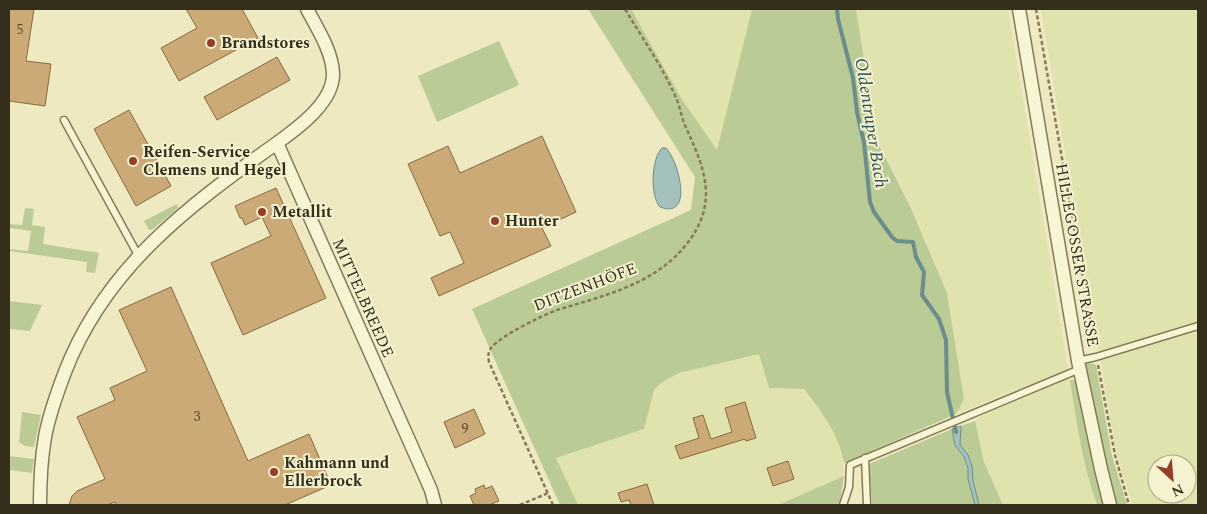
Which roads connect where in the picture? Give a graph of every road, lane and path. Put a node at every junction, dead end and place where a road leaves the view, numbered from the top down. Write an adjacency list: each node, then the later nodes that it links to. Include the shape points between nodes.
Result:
1 (307, 9): 6 (street, via 328,52 332,82 324,99 310,116)
2 (625, 9): 12 (path, DITZENHÖFE, via 677,99 704,174 705,206 699,227 684,247 648,278 609,295 555,311 520,327 491,348 489,362)
3 (1019, 9): 10 (street, HILLEGOSSER STRASSE)
4 (1036, 9): 9 (path)
5 (64, 120): 7 (lane)
6 (277, 143): 7 (street, via 175,220); 14 (street, MITTELBREEDE)
7 (138, 255): 13 (street, via 101,301 72,352 45,436)
8 (1198, 326): 9 (lane)
9 (1096, 357): 10 (lane); 20 (path, via 1115,455)
10 (1079, 365): 11 (lane); 19 (street, HILLEGOSSER STRASSE)
11 (865, 458): 17 (lane, via 850,465 849,487); 18 (lane)
12 (548, 492): 15 (path); 16 (path, DITZENHÖFE)
13 (40, 505)
14 (435, 505)
15 (520, 505)
16 (553, 505)
17 (843, 505)
18 (867, 505)
19 (1110, 505)
20 (1129, 505)

